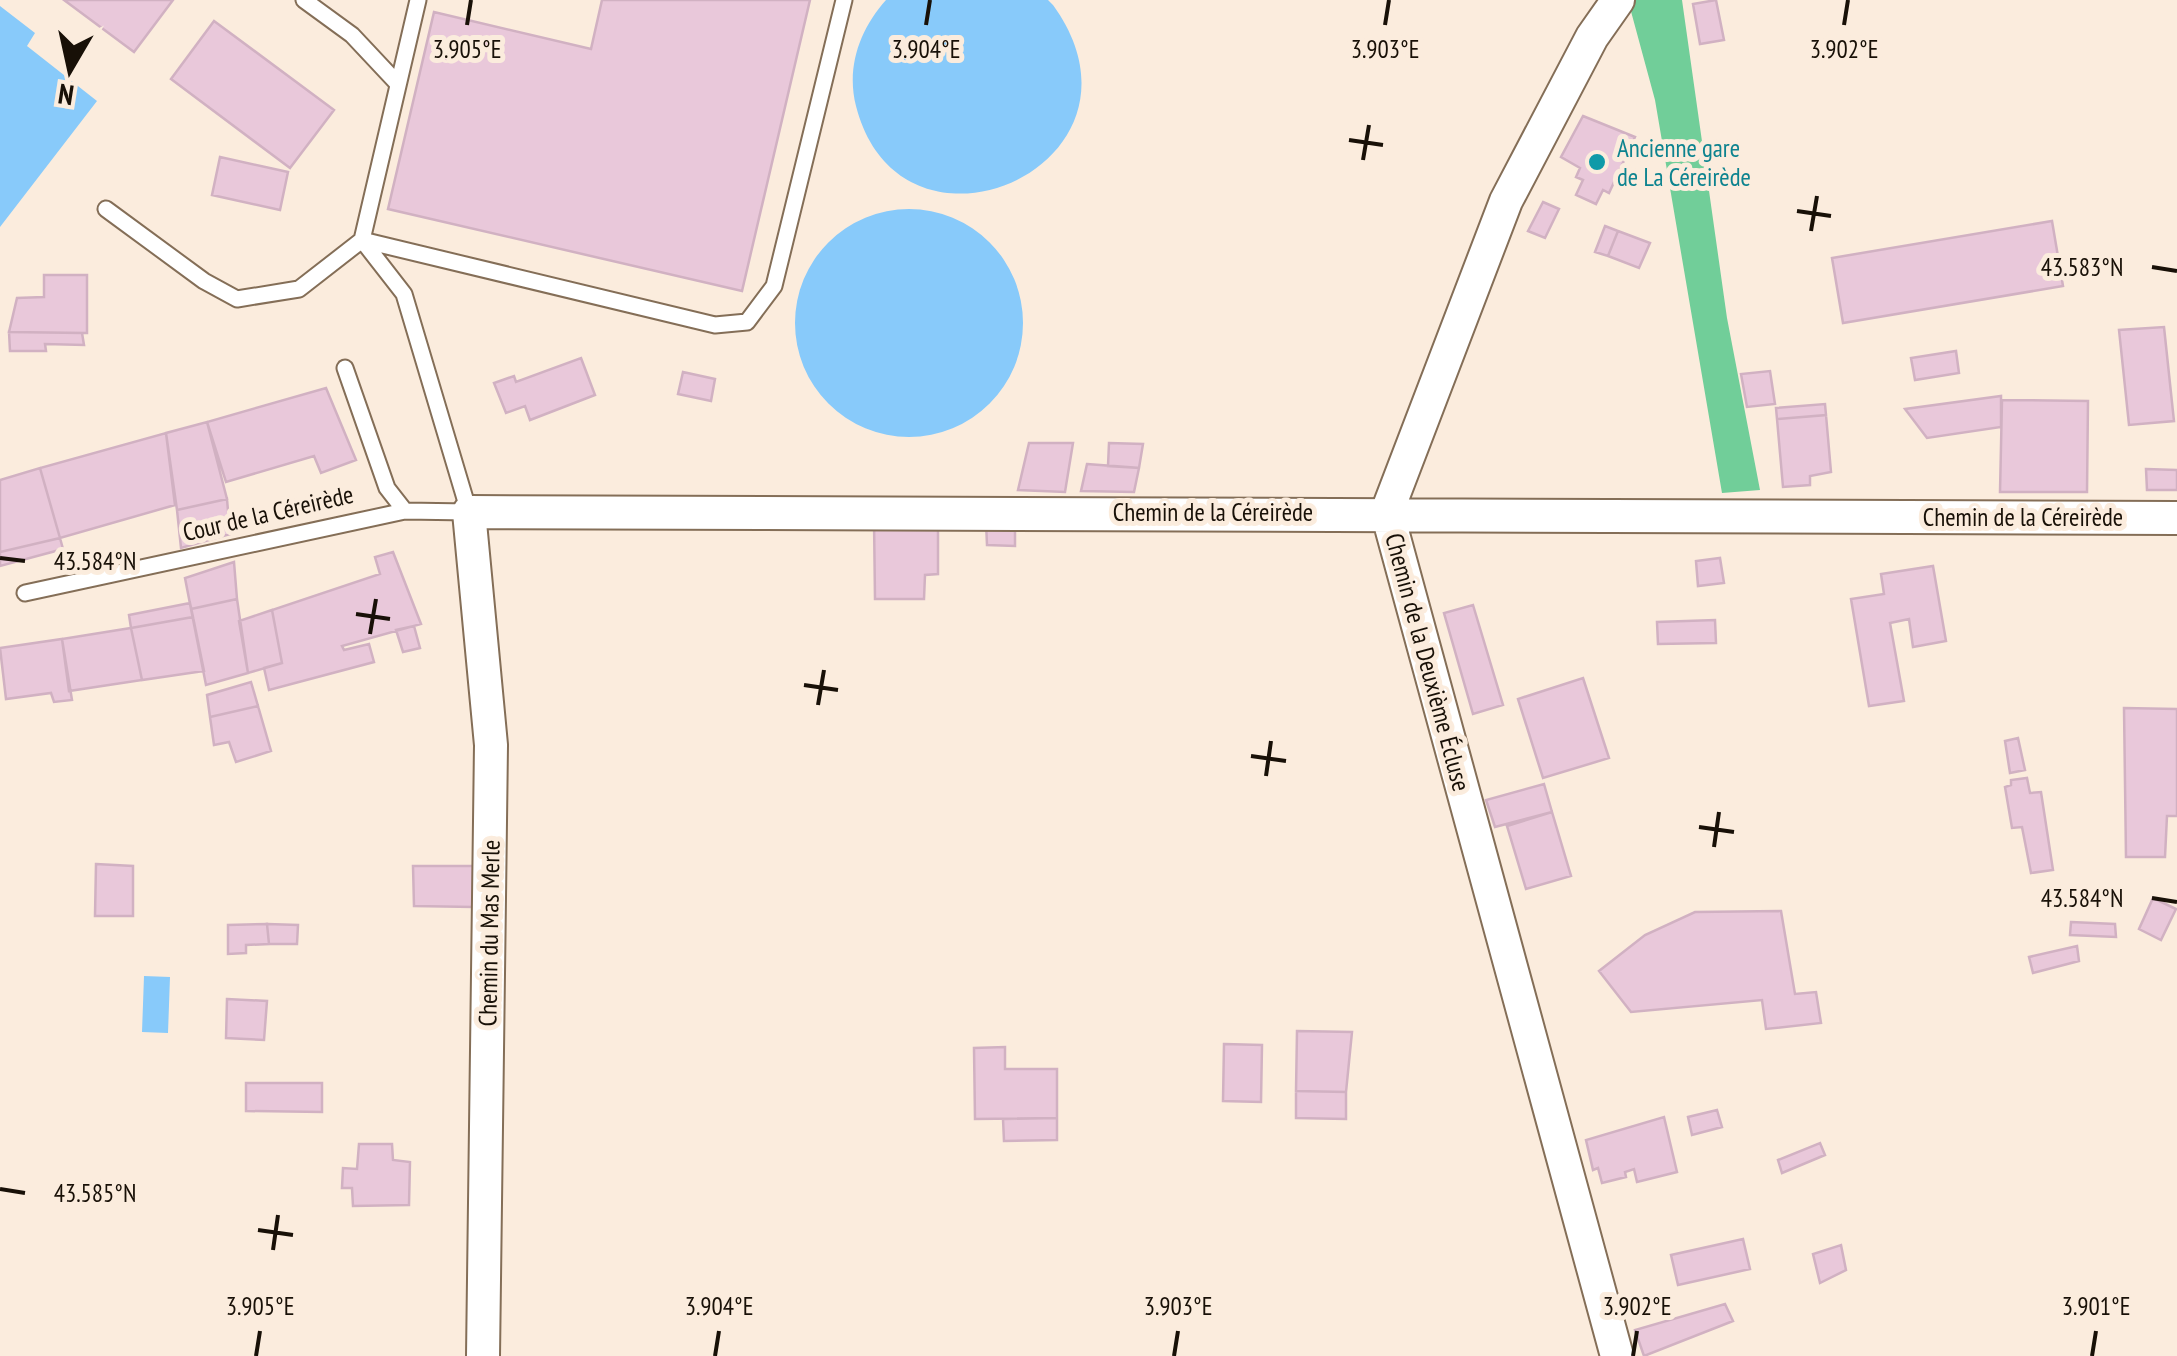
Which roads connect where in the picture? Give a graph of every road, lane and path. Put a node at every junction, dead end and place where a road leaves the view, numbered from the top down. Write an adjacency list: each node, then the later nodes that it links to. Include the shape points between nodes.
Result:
1 (304, 0): 5 (lane, via 352,35)
2 (418, 0): 5 (lane)
3 (844, 0): 7 (lane, via 774,286 746,322 715,326)
4 (1618, 0): 11 (street, Chemin de la Deuxième Écluse, via 1506,200)
5 (398, 84): 7 (lane)
6 (106, 209): 7 (lane, via 237,299 299,289)
7 (362, 240): 10 (lane, via 404,294)
8 (345, 368): 9 (lane, via 387,488)
9 (405, 511): 10 (lane, Chemin de la Céreirède); 13 (lane, Cour de la Céreirède)
10 (469, 512): 11 (street, Chemin de la Céreirède); 14 (street, Chemin du Mas Merle, via 491,745)
11 (1388, 512): 12 (street, Chemin de la Céreirède); 15 (street, Chemin de la Deuxième Écluse)
12 (2177, 518)
13 (25, 593)
14 (484, 1356)
15 (1617, 1356)

